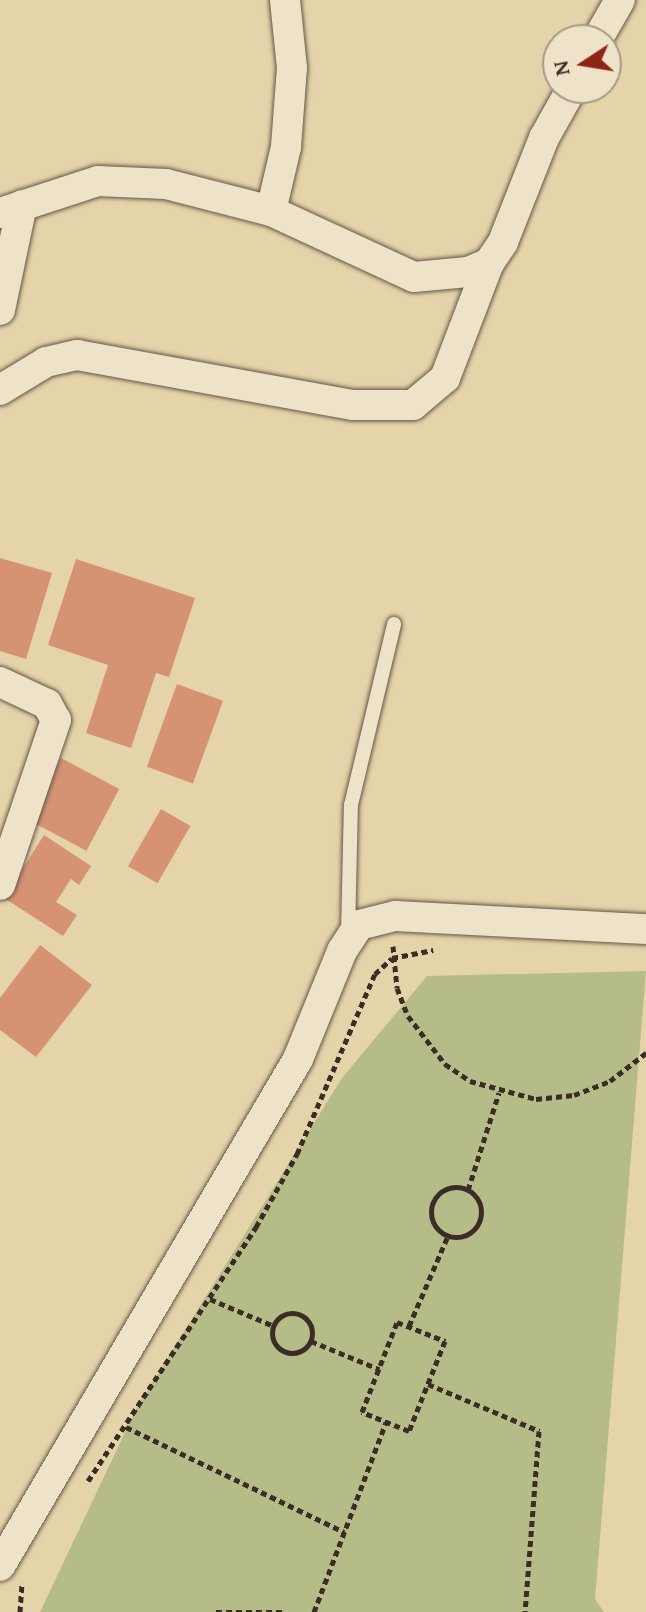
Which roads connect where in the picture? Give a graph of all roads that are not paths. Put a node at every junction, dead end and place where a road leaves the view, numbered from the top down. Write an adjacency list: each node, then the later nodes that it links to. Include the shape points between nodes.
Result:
1 (285, 0): 6 (street, via 292,68 286,147)
2 (620, 0): 3 (street)
3 (606, 24)
4 (564, 104): 7 (street)
5 (11, 209): 6 (street, via 76,186 125,179); 8 (street)
6 (271, 211): 7 (street, via 414,277 442,278)
7 (489, 263): 9 (street, via 445,378 413,405 353,405 77,355 46,362)
8 (0, 310)
9 (0, 390)
10 (394, 624): 14 (lane, via 351,805)
11 (0, 682): 12 (street, via 47,704 56,720)
12 (0, 885)
13 (646, 929): 14 (street, via 396,916 373,917)
14 (348, 936): 15 (street, via 298,1059)
15 (0, 1566)

